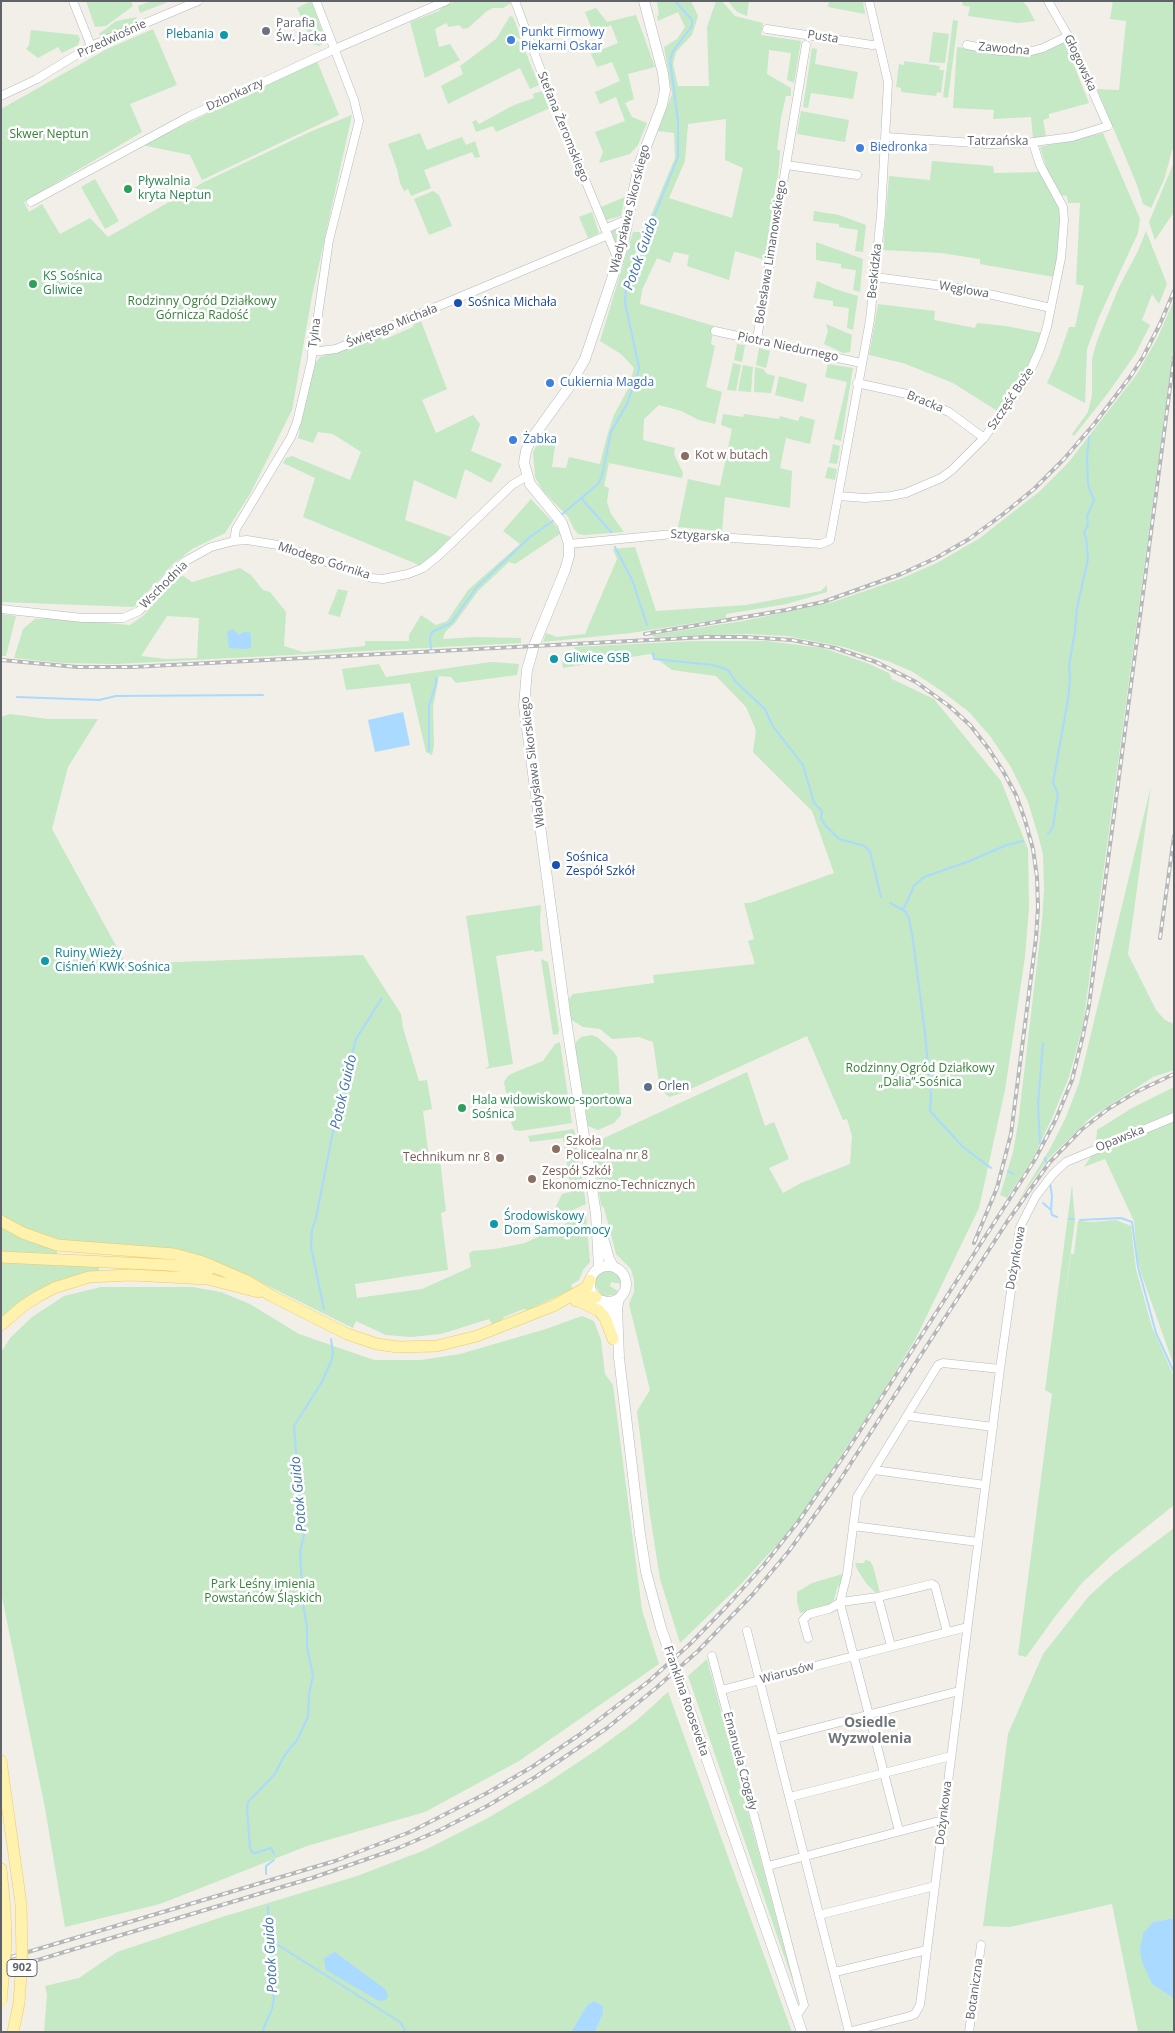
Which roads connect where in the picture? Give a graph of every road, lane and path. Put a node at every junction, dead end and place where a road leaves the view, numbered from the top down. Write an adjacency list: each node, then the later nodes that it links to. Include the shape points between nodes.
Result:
1 (73, 1): 14 (street)
2 (198, 1): 14 (street, Przedwiośnie)
3 (316, 1): 15 (street)
4 (446, 1): 15 (street, Dzionkarzy)
5 (516, 1): 24 (street, Stefana Żeromskiego, via 550,95)
6 (644, 1): 23 (street, Władysława Sikorskiego, via 665,90 639,165)
7 (869, 1): 11 (street, Beskidzka)
8 (1048, 1): 10 (street, Głogowska)
9 (767, 29): 11 (street, Pusta)
10 (1068, 36): 13 (street, Zawodna, via 1028,52); 17 (street, Głogowska)
11 (879, 44): 18 (street, Beskidzka, via 888,82)
12 (806, 45): 20 (street, Bolesława Limanowskiego)
13 (967, 45)
14 (91, 46): 16 (street, Przedwiośnie)
15 (335, 49): 22 (street, Dzionkarzy, via 190,116); 30 (street, Tylna, via 358,111 358,128 328,240)
16 (1, 96)
17 (1108, 126): 19 (street, Tatrzańska)
18 (886, 137): 19 (street, Tatrzańska, via 989,144); 26 (street, Beskidzka)
19 (1033, 143): 27 (street, Szczęść Boże, via 1040,165 1064,212 1061,258)
20 (786, 165): 21 (street, Bolesława Limanowskiego); 29 (street, Bolesława Limanowskiego)
21 (857, 176)
22 (31, 202)
23 (628, 219): 24 (street); 25 (street, Władysława Sikorskiego)
24 (607, 232): 25 (street); 30 (street, Świętego Michała, via 336,349)
25 (618, 260): 34 (street, Władysława Sikorskiego, via 585,359 526,450)
26 (875, 277): 27 (street, Węglowa, via 966,289); 31 (street, Beskidzka)
27 (1051, 308): 33 (street, Szczęść Boże, via 1040,349 1027,378)
28 (715, 331): 29 (street, Piotra Niedurnego)
29 (757, 339): 31 (street, Piotra Niedurnego)
30 (312, 352): 37 (street, Tylna, via 294,431 236,529)
31 (861, 363): 32 (street, Beskidzka)
32 (857, 383): 33 (street, Bracka, via 907,394 949,412); 35 (street, Beskidzka)
33 (984, 438): 35 (street, Szczęść Boże, via 952,470 932,483 891,496)
34 (527, 476): 37 (street, Młodego Górnika, via 512,485 430,563 416,572 397,577 372,578 284,547); 38 (street, Władysława Sikorskiego, via 536,493 562,523)
35 (838, 496): 36 (street, Beskidzka)
36 (830, 540): 38 (street, Sztygarska, via 821,544 673,534)
37 (234, 541): 39 (street, Wschodnia, via 211,547 184,562 146,605 123,618 82,618)
38 (569, 544): 42 (street, Władysława Sikorskiego, via 565,570 527,670 524,706)
39 (1, 609)
40 (1174, 1117): 41 (street, Opawska)
41 (1066, 1162): 57 (street, Dożynkowa, via 1044,1184 1020,1227)
42 (596, 1214): 45 (street, Władysława Sikorskiego); 46 (street, Władysława Sikorskiego)
43 (1, 1221): 47 (main road, via 23,1234 57,1245 174,1254)
44 (1, 1257): 47 (main road, via 169,1265)
45 (613, 1266): 46 (street); 50 (street, via 622,1272 627,1283)
46 (599, 1268): 48 (street)
47 (225, 1272): 49 (main road)
48 (590, 1280): 51 (street, via 591,1288); 53 (main road, via 587,1287)
49 (272, 1296): 53 (main road, via 360,1339 410,1348 464,1340); 54 (main road, via 208,1279 89,1277 54,1288 23,1306)
50 (619, 1298): 51 (street, via 609,1302); 56 (street, Franklina Roosevelta)
51 (600, 1299): 52 (main road, via 591,1296); 55 (street, Franklina Roosevelta, via 608,1309)
52 (579, 1301): 53 (main road); 55 (main road, via 599,1311)
53 (553, 1306)
54 (1, 1325)
55 (613, 1339): 56 (street, Franklina Roosevelta)
56 (619, 1358): 93 (street, Franklina Roosevelta, bridge, via 640,1534 661,1628)
57 (1000, 1369): 58 (street, via 938,1365); 59 (street, Dożynkowa)
58 (908, 1416): 59 (street); 60 (street)
59 (992, 1427): 61 (street, Dożynkowa)
60 (874, 1470): 61 (street); 62 (street, via 857,1498)
61 (985, 1485): 63 (street, Dożynkowa)
62 (853, 1526): 63 (street); 65 (street)
63 (978, 1542): 66 (street, Dożynkowa)
64 (878, 1597): 65 (street); 68 (street, via 932,1584); 70 (street)
65 (841, 1602): 69 (street, via 803,1620); 72 (street)
66 (967, 1627): 68 (street, Wiarusów); 75 (street, Dożynkowa)
67 (747, 1632): 73 (street)
68 (947, 1632): 70 (street, Wiarusów)
69 (808, 1638)
70 (891, 1646): 72 (street, Wiarusów)
71 (712, 1656): 74 (street, Emanuela Czogały)
72 (853, 1656): 73 (street, Wiarusów); 76 (street)
73 (760, 1680): 74 (street, Wiarusów); 77 (street)
74 (721, 1690): 85 (street, Emanuela Czogały)
75 (959, 1691): 76 (street); 78 (street, Dożynkowa)
76 (868, 1715): 77 (street); 80 (street)
77 (775, 1739): 81 (street)
78 (950, 1756): 80 (street); 82 (street, Dożynkowa)
79 (1, 1761): 94 (main road, 902, bridge, via 22,1904 22,1960)
80 (883, 1773): 81 (street); 83 (street)
81 (790, 1797): 84 (street)
82 (943, 1820): 83 (street); 87 (street, Dożynkowa)
83 (899, 1831): 84 (street)
84 (805, 1856): 85 (street); 88 (street)
85 (768, 1866): 93 (street, Emanuela Czogały, via 804,2005)
86 (1, 1869): 92 (main road, 902, bridge, via 6,1944)
87 (934, 1886): 88 (street); 90 (street, Dożynkowa)
88 (820, 1914): 91 (street)
89 (981, 1945): 97 (street, Botaniczna)
90 (927, 1950): 91 (street); 96 (street, Dożynkowa, via 920,2005 915,2014)
91 (835, 1972): 96 (street)
92 (1, 2002)
93 (797, 2015): 95 (street, Franklina Roosevelta)
94 (13, 2032)
95 (802, 2032)
96 (849, 2032)
97 (969, 2032)

